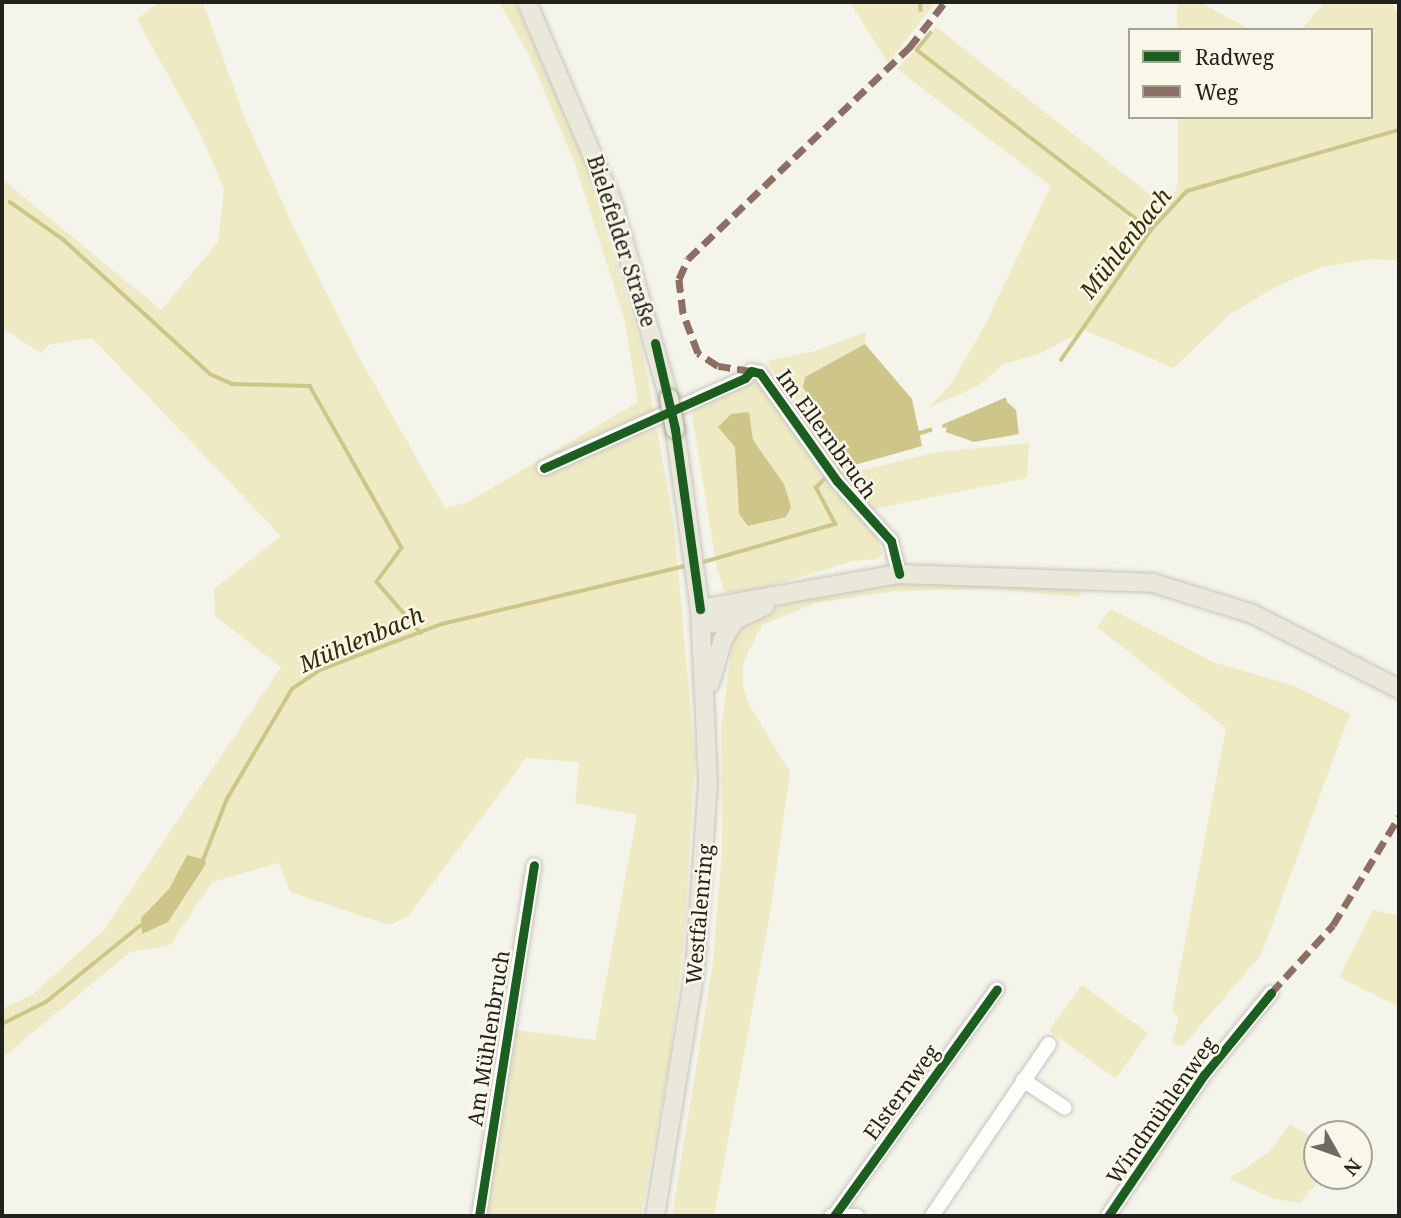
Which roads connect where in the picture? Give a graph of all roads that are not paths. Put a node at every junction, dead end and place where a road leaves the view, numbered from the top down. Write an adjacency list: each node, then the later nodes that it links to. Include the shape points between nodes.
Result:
1 (527, 2): 5 (main road, Bielefelder Straße, bridge, via 607,185 669,398)
2 (544, 468): 3 (street, Im Ellernbruch, via 745,378 751,371 760,373 837,481 891,541)
3 (899, 574): 4 (main road, via 840,581); 7 (main road, via 1153,583 1253,614)
4 (790, 595): 5 (main road); 6 (main road)
5 (701, 617): 6 (main road); 8 (main road, Westfalenring)
6 (735, 620): 8 (main road, via 723,639)
7 (1399, 689)
8 (707, 693): 16 (main road, Westfalenring, via 708,783 700,917 676,1104)
9 (534, 864): 15 (street, Am Mühlenbruch)
10 (997, 989): 17 (street, Elsternweg)
11 (1271, 993): 20 (street, Windmühlenweg, via 1204,1074)
12 (1049, 1044): 13 (street)
13 (1024, 1080): 14 (street); 19 (street)
14 (1065, 1108)
15 (479, 1216)
16 (654, 1216)
17 (832, 1216): 18 (street)
18 (854, 1216)
19 (932, 1216)
20 (1108, 1216)

